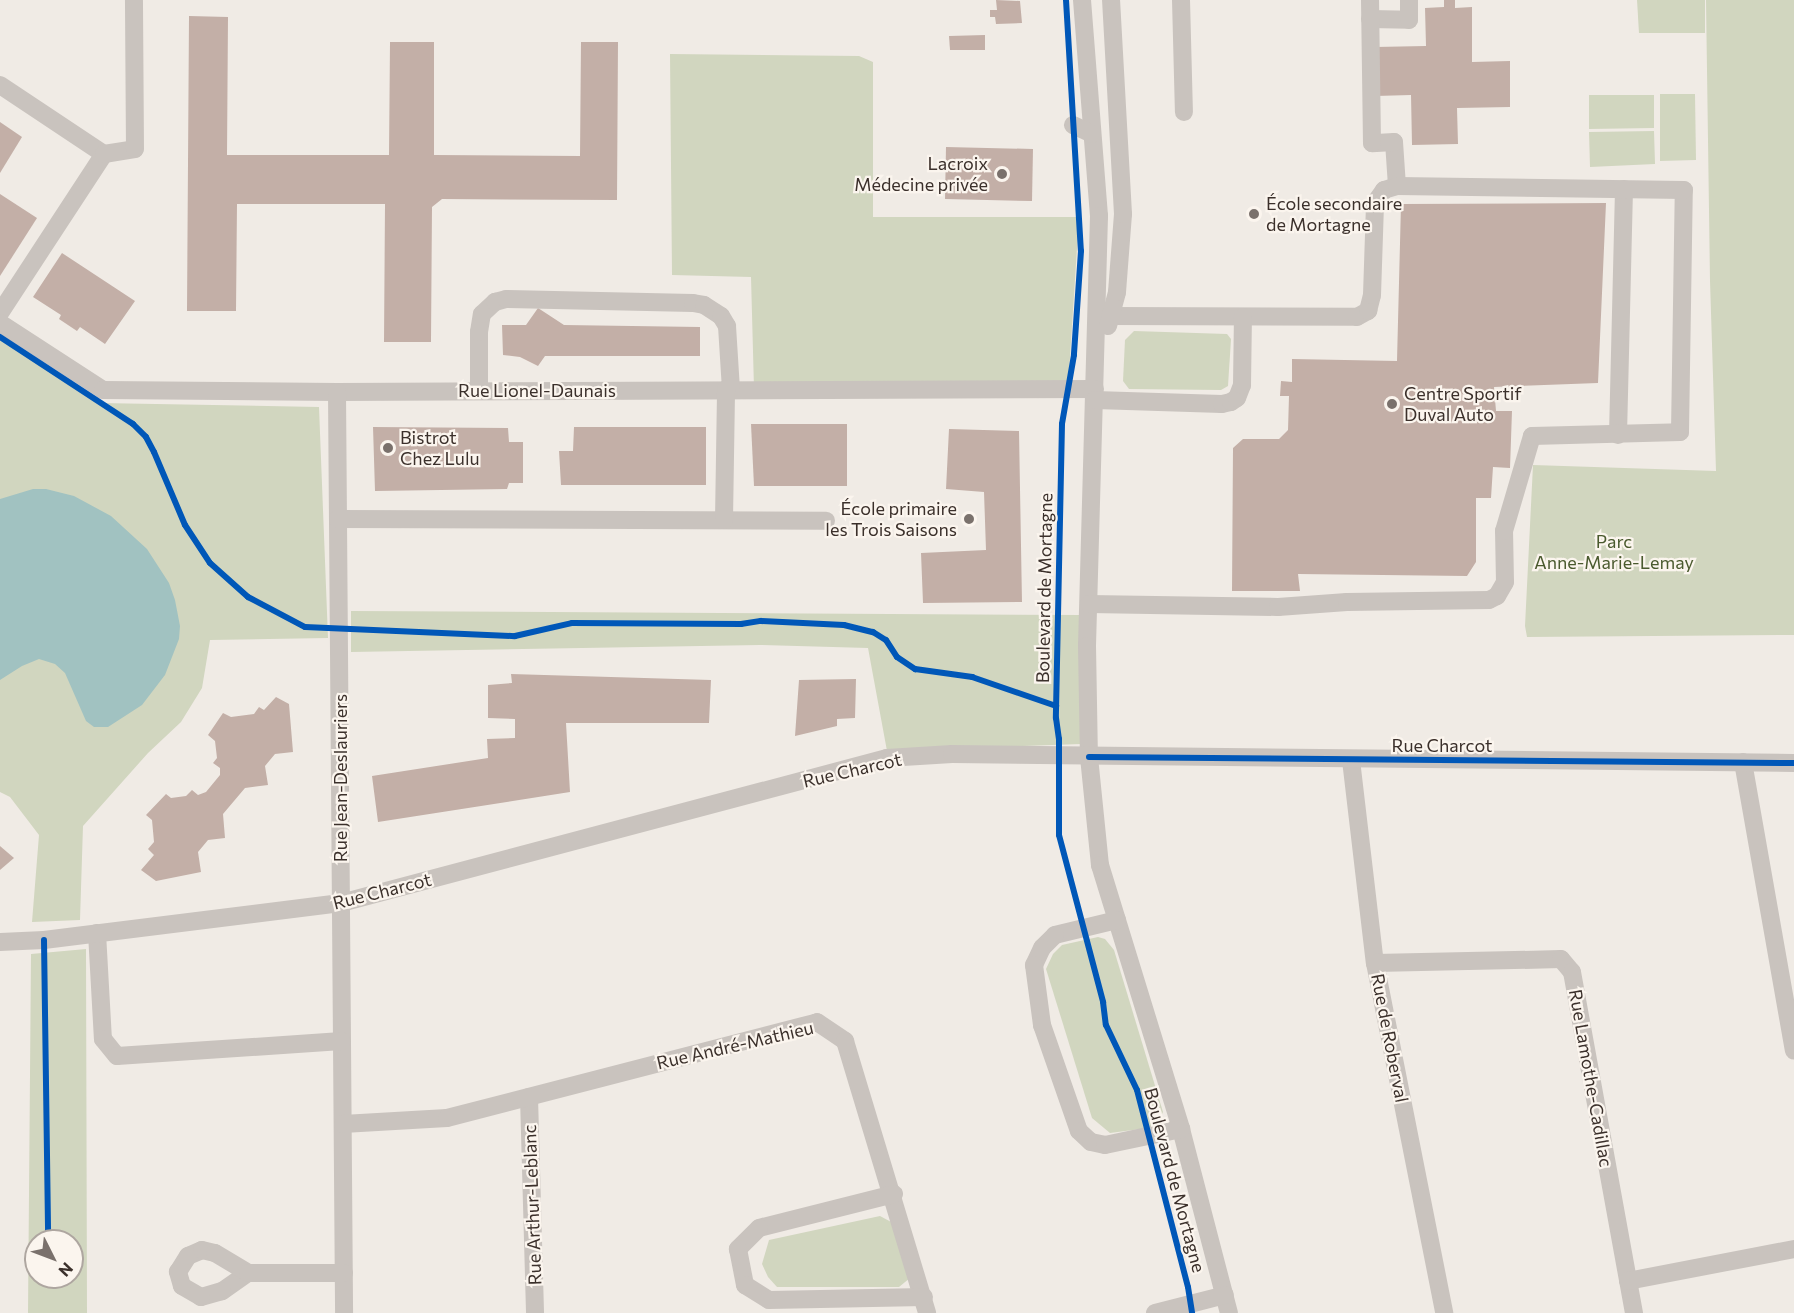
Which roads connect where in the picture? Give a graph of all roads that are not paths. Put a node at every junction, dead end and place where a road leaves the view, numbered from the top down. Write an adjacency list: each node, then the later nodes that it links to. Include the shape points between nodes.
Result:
1 (134, 0): 12 (street, via 135,149)
2 (1082, 0): 11 (street, Boulevard de Mortagne)
3 (1111, 0): 16 (street, Boulevard de Mortagne, via 1124,214 1117,292)
4 (1181, 0): 9 (street)
5 (1370, 0): 7 (street)
6 (1409, 0): 7 (street, via 1409,20)
7 (1370, 19): 13 (street, via 1372,143 1394,142)
8 (0, 85): 12 (street)
9 (1184, 112)
10 (1073, 125): 11 (street)
11 (1092, 134): 22 (street, Boulevard de Mortagne, via 1099,216)
12 (104, 154): 15 (street)
13 (1397, 186): 14 (street); 17 (street, via 1384,190 1375,203 1372,295 1365,315)
14 (1624, 189): 23 (street); 23 (street, via 1684,189 1680,432)
15 (0, 314)
16 (1110, 316): 17 (street); 22 (street, Boulevard de Mortagne)
17 (1243, 317): 22 (street, Rue Lionel-Daunais, via 1242,385 1231,402 1222,405)
18 (0, 323): 21 (street, Rue Lionel-Daunais, via 103,390)
19 (728, 389): 20 (street, Rue Lionel-Daunais); 20 (street, via 727,326 716,311 704,305 506,299 495,302 482,314); 22 (street, Rue Lionel-Daunais); 25 (street)
20 (479, 391): 21 (street, Rue Lionel-Daunais)
21 (337, 392): 24 (street, Rue Jean-Deslauriers)
22 (1095, 395): 27 (street, Boulevard de Mortagne)
23 (1618, 435): 27 (street, via 1532,436 1504,531 1505,582 1497,596 1489,600 1347,602 1278,608)
24 (338, 519): 25 (street); 32 (street, Rue Jean-Deslauriers)
25 (724, 520): 26 (street)
26 (826, 520)
27 (1089, 604): 28 (street, Boulevard de Mortagne)
28 (1089, 757): 29 (street, Rue Charcot); 32 (street, Rue Charcot, via 952,754 887,758); 33 (street, Boulevard de Mortagne, via 1100,865)
29 (1351, 760): 30 (street, Rue Charcot); 36 (street, Rue de Roberval)
30 (1743, 762): 31 (street, Rue Charcot); 38 (street)
31 (1794, 763)
32 (341, 903): 34 (street, Rue Charcot); 37 (street, Rue Jean-Deslauriers)
33 (1117, 920): 41 (street, Boulevard de Mortagne); 41 (street, Boulevard de Mortagne, via 1055,935 1042,948 1034,966 1042,1024 1079,1131 1091,1142 1104,1145)
34 (97, 933): 35 (street, Rue Charcot); 37 (street, via 103,1039 117,1056)
35 (0, 942)
36 (1375, 963): 46 (street, Rue Lamothe-Cadillac, via 1561,959 1572,972); 52 (street, Rue de Roberval)
37 (342, 1041): 40 (street, Rue Jean-Deslauriers)
38 (1794, 1051)
39 (529, 1097): 40 (street, Rue André-Mathieu, via 447,1118); 42 (street, Rue André-Mathieu, via 817,1022 845,1041); 50 (street, Rue Arthur-Leblanc)
40 (343, 1124): 44 (street, Rue Jean-Deslauriers)
41 (1181, 1129): 47 (street, Boulevard de Mortagne)
42 (894, 1194): 48 (street, Rue André-Mathieu); 48 (street, via 759,1228 738,1249 745,1285 769,1300)
43 (1794, 1249): 46 (street)
44 (344, 1273): 45 (street); 49 (street, Rue Jean-Deslauriers)
45 (248, 1274)
46 (1628, 1281): 53 (street, Rue Lamothe-Cadillac)
47 (1227, 1304): 51 (street, Boulevard de Mortagne)
48 (926, 1305)
49 (344, 1313)
50 (535, 1313)
51 (1155, 1313)
52 (1444, 1313)
53 (1634, 1313)

